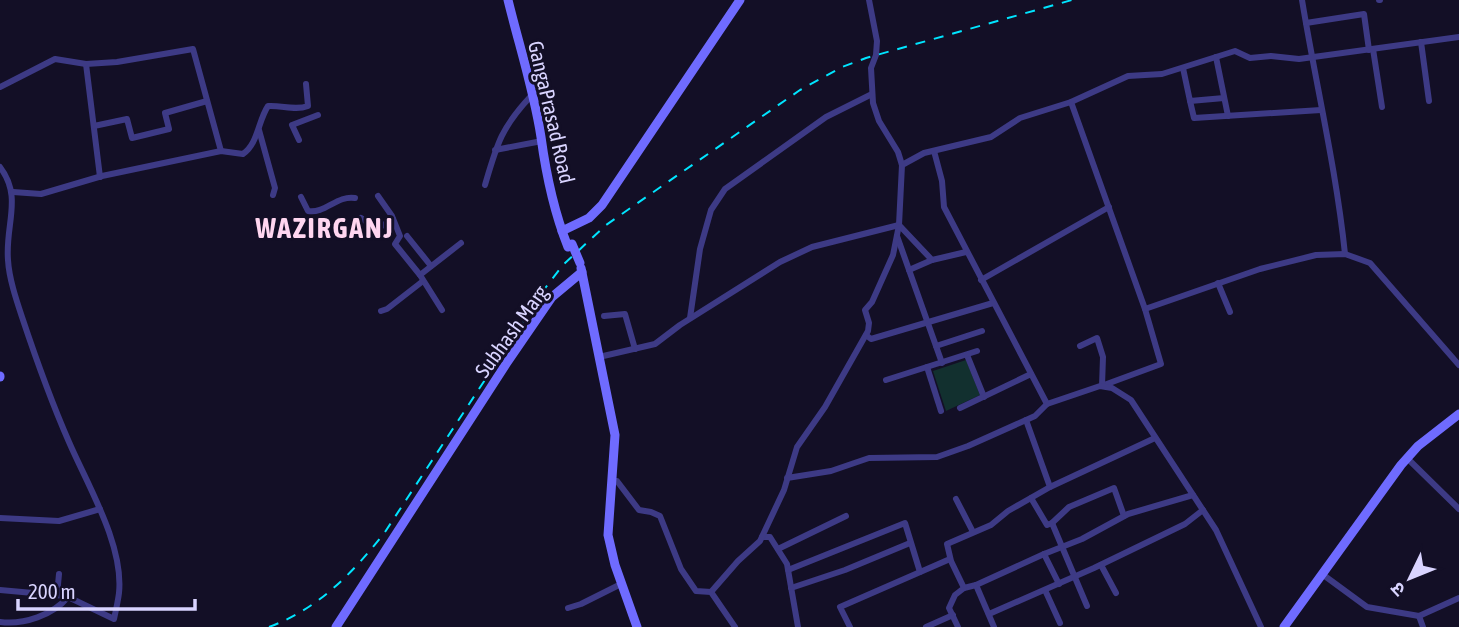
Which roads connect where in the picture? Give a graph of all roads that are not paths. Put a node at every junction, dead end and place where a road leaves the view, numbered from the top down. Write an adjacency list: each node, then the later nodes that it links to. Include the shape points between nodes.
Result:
1 (508, 0): 16 (street, GangaPrasad Road)
2 (740, 0): 48 (street, via 602,205 589,219)
3 (869, 0): 15 (street, via 877,41)
4 (1302, 0): 5 (street)
5 (1306, 23): 8 (street, via 1364,14); 10 (street)
6 (1459, 37): 7 (street)
7 (1421, 42): 8 (street); 20 (street)
8 (1371, 49): 10 (street); 22 (street)
9 (1216, 57): 10 (street, via 1235,51 1250,58); 12 (street); 17 (street)
10 (1312, 57): 24 (street)
11 (86, 64): 14 (street, via 55,59); 18 (street, via 192,49); 28 (street)
12 (1183, 68): 19 (street); 21 (street, via 1128,76)
13 (306, 84): 23 (street, via 308,106)
14 (0, 87)
15 (872, 94): 35 (street, via 879,121); 67 (street, via 826,117 725,189 712,210 699,249)
16 (531, 96): 31 (street, GangaPrasad Road); 32 (street, via 510,118)
17 (1224, 98): 19 (street); 26 (street)
18 (207, 101): 28 (street, via 165,113 169,129 132,138 127,119); 33 (street)
19 (1190, 101): 26 (street, via 1194,118)
20 (1429, 101)
21 (1072, 102): 34 (street, via 1020,118 991,137); 44 (street)
22 (1382, 107)
23 (300, 109): 27 (street); 29 (street, via 268,106)
24 (1321, 110): 26 (street); 53 (street)
25 (318, 114): 27 (street)
26 (1228, 116)
27 (302, 121): 30 (street, via 292,125)
28 (94, 126): 37 (street)
29 (258, 129): 33 (street, via 243,154); 40 (street, via 275,188)
30 (299, 140)
31 (541, 141): 32 (street); 48 (street, GangaPrasad Road)
32 (495, 150): 38 (street)
33 (221, 151): 37 (street)
34 (934, 151): 35 (street); 52 (street, via 944,207)
35 (902, 165): 47 (street)
36 (0, 167): 39 (street)
37 (100, 177): 39 (street, via 41,194)
38 (485, 184)
39 (13, 192): 97 (street, via 8,260 17,302 69,442)
40 (272, 195)
41 (378, 196): 46 (street)
42 (301, 197): 43 (street, via 307,211 314,212 346,196)
43 (355, 198)
44 (1109, 207): 59 (street); 62 (street)
45 (362, 218): 46 (street, via 377,229)
46 (393, 219): 58 (street, via 400,236 395,244)
47 (899, 225): 49 (street); 54 (street); 67 (street, via 812,247 780,261)
48 (564, 230): 56 (street)
49 (897, 235): 57 (street); 70 (street, via 882,282 865,310)
50 (407, 236): 55 (street)
51 (461, 243): 55 (street)
52 (966, 252): 54 (street); 59 (street)
53 (1345, 254): 60 (street, via 1316,256); 78 (street, via 1370,263)
54 (932, 260): 57 (street)
55 (431, 266): 58 (street)
56 (579, 270): 76 (street); 119 (street, via 609,433 603,534); 136 (street, Subhash Marg, via 552,297 506,364)
57 (909, 270): 68 (street)
58 (422, 278): 63 (street); 64 (street)
59 (981, 280): 61 (street)
60 (1218, 283): 62 (street); 65 (street)
61 (993, 303): 68 (street); 80 (street)
62 (1145, 309): 82 (street, via 1160,364)
63 (442, 310)
64 (381, 311)
65 (1230, 312)
66 (604, 316): 73 (street, via 625,314)
67 (690, 318): 73 (street, via 655,344)
68 (928, 322): 70 (street, via 872,339); 71 (street)
69 (982, 331): 71 (street)
70 (866, 335): 91 (street, via 797,447)
71 (936, 346): 77 (street)
72 (1080, 346): 82 (street, via 1097,338 1103,357)
73 (635, 349): 76 (street)
74 (977, 351): 75 (street)
75 (967, 355): 77 (street); 83 (street)
76 (599, 357): 92 (street, via 615,435)
77 (942, 363): 79 (street)
78 (1459, 365)
79 (928, 367): 81 (street); 86 (street)
80 (1031, 374): 83 (street); 84 (street)
81 (886, 380)
82 (1101, 386): 84 (street); 89 (street, via 1131,400)
83 (984, 397): 85 (street)
84 (1047, 404): 88 (street)
85 (960, 408)
86 (941, 411)
87 (1459, 414): 90 (street)
88 (1026, 420): 91 (street, via 937,457 869,458 831,471); 93 (street)
89 (1155, 438): 93 (street); 94 (street)
90 (1407, 458): 98 (street); 115 (street)
91 (787, 478): 105 (street)
92 (612, 481): 124 (street, via 617,481 639,510 660,516 681,569 696,591); 138 (street, via 608,535)
93 (1051, 487): 95 (street)
94 (1193, 495): 99 (street); 101 (street)
95 (1031, 498): 103 (street, via 1047,525); 104 (street)
96 (956, 499): 104 (street)
97 (100, 509): 102 (street, via 58,521); 127 (street, via 117,559 120,591 114,619)
98 (1459, 509)
99 (1203, 510): 111 (street, via 1185,524); 145 (street)
100 (846, 516): 108 (street)
101 (1124, 516): 103 (street, via 1114,488 1069,507); 107 (street)
102 (0, 518)
103 (1052, 523): 107 (street)
104 (973, 532): 110 (street, via 947,544)
105 (762, 537): 108 (street, via 770,537); 124 (street)
106 (911, 543): 112 (street, via 905,523); 113 (street); 120 (street)
107 (1061, 547): 109 (street); 116 (street)
108 (778, 550): 112 (street)
109 (1044, 554): 117 (street); 118 (street)
110 (950, 559): 113 (street); 121 (street)
111 (1101, 565): 116 (street); 125 (street)
112 (788, 570): 120 (street)
113 (919, 572): 141 (street, via 840,607)
114 (59, 574): 126 (street)
115 (1322, 575): 133 (street, via 1367,607); 146 (street)
116 (1074, 577): 117 (street); 129 (street)
117 (1059, 584): 123 (street)
118 (976, 585): 121 (street); 131 (street)
119 (617, 586): 130 (street); 137 (street)
120 (791, 588): 140 (street)
121 (964, 588): 132 (street, via 949,608)
122 (0, 590): 126 (street)
123 (1045, 590): 131 (street); 135 (street)
124 (711, 592): 139 (street)
125 (1115, 593)
126 (57, 595): 127 (street)
127 (68, 597): 134 (street, via 58,608 32,619)
128 (1459, 598): 133 (street)
129 (1087, 606)
130 (568, 608)
131 (989, 614): 144 (street)
132 (953, 615): 142 (street); 143 (street)
133 (1419, 616): 147 (street)
134 (0, 622)
135 (1060, 623)
136 (336, 627)
137 (632, 627)
138 (637, 627)
139 (735, 627)
140 (799, 627)
141 (850, 627)
142 (926, 627)
143 (957, 627)
144 (994, 627)
145 (1261, 627)
146 (1284, 627)
147 (1423, 627)

